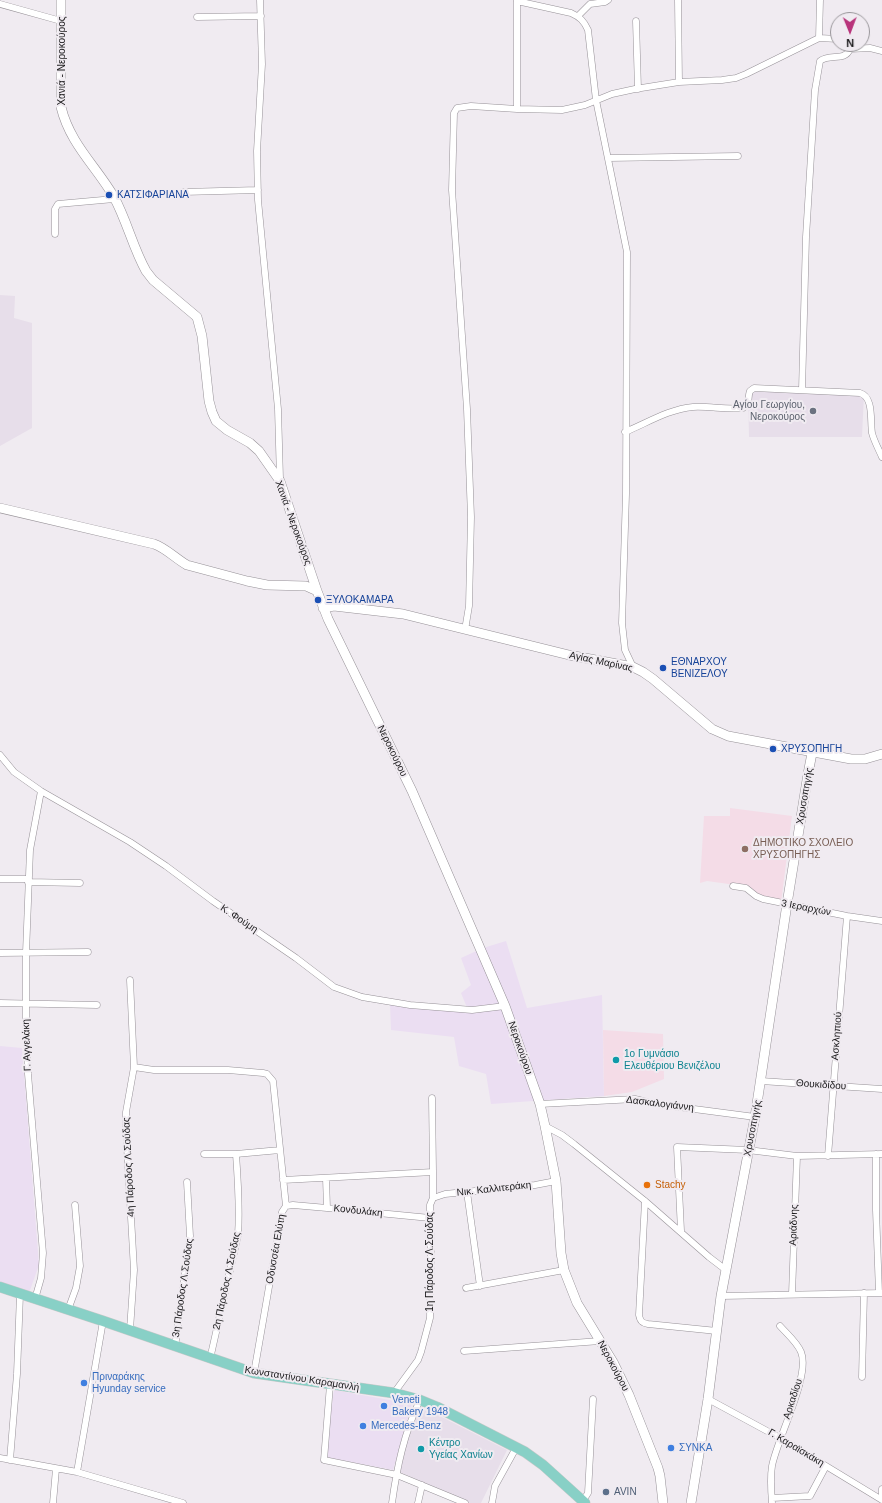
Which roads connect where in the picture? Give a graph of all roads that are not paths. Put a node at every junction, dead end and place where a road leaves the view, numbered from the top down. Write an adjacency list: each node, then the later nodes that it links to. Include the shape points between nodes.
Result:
1 (61, 0): 11 (main road, Χανιά - Νεροκούρος)
2 (260, 0): 8 (street)
3 (608, 0): 9 (street, via 590,4)
4 (678, 0): 18 (street)
5 (820, 0): 13 (street)
6 (517, 1): 9 (street); 21 (street)
7 (0, 4): 11 (street)
8 (261, 16): 10 (street); 24 (street)
9 (578, 16): 20 (street, via 588,30)
10 (197, 17)
11 (61, 21): 26 (main road, Χανιά - Νεροκούρος, via 61,107 65,122 71,135)
12 (636, 21): 19 (street)
13 (819, 38): 14 (street); 18 (street, via 736,78)
14 (830, 39)
15 (870, 48): 16 (street)
16 (882, 51)
17 (847, 52): 28 (street, via 845,55 827,57 820,61 816,77 806,237)
18 (678, 82): 19 (street)
19 (638, 89): 20 (street)
20 (596, 100): 21 (street, via 562,110); 23 (street)
21 (517, 109): 35 (street, via 471,106 457,108 454,113 452,198 467,409 471,517 469,606)
22 (738, 156): 23 (street)
23 (608, 158): 29 (street, via 627,252)
24 (258, 190): 25 (street); 31 (street, via 278,409)
25 (183, 192)
26 (114, 198): 27 (street, via 58,204 55,209); 31 (main road, Χανιά - Νεροκούρος, via 146,271 197,317 202,336 209,401 216,421 259,451)
27 (55, 234)
28 (802, 390): 29 (street, via 754,388 750,391 747,406 743,408 681,409); 30 (street, via 864,394 868,401 872,435)
29 (625, 432): 36 (street, via 626,502 622,629 625,650)
30 (882, 457)
31 (280, 481): 33 (main road, Χανιά - Νεροκούρος)
32 (0, 508): 33 (main road, via 154,544 187,565 225,575 267,584 306,586)
33 (317, 591): 34 (main road, Χανιά - Νεροκούρος)
34 (323, 608): 35 (main road, Αγίας Μαρίνας, via 334,606 403,614); 55 (main road, Νεροκούρου, via 412,791)
35 (464, 630): 36 (main road, Αγίας Μαρίνας)
36 (633, 667): 37 (main road, Αγίας Μαρίνας, via 653,679 720,733)
37 (812, 753): 38 (main road, Αγίας Μαρίνας, via 858,760); 45 (main road, Χρυσοπηγής)
38 (882, 754)
39 (0, 755): 40 (street, Κ. Φούμη, via 14,772)
40 (41, 791): 42 (street, Γ. Αγγελάκη, via 30,850); 55 (street, Κ. Φούμη, via 130,842 166,866 334,987 362,997 410,1005 472,1010)
41 (0, 879): 42 (street)
42 (29, 881): 43 (street); 50 (street, Γ. Αγγελάκη)
43 (80, 883)
44 (733, 886): 45 (street, 3 Ιεραρχών, via 746,888 763,899)
45 (787, 904): 46 (street, 3 Ιεραρχών); 57 (main road, Χρυσοπηγής)
46 (847, 916): 47 (street, 3 Ιεραρχών); 58 (street, Ασκληπιού)
47 (882, 921)
48 (88, 952): 50 (street)
49 (0, 953): 50 (street)
50 (26, 953): 53 (street, Γ. Αγγελάκη)
51 (130, 980): 56 (street, 4η Πάροδος Λ.Σούδας)
52 (0, 1003): 53 (street)
53 (26, 1003): 54 (street); 94 (street, Γ. Αγγελάκη, via 28,1074 43,1253 41,1278)
54 (98, 1005)
55 (506, 1006): 61 (main road, Νεροκούρου)
56 (134, 1067): 64 (street, Οδυσσέα Ελύτη, via 267,1074 275,1085); 98 (street, 4η Πάροδος Λ.Σούδας, via 126,1112 134,1270)
57 (761, 1081): 58 (street, Θουκιδίδου); 62 (main road, Χρυσοπηγής)
58 (834, 1086): 59 (street, Θουκιδίδου); 70 (street, Ασκληπιού)
59 (882, 1089)
60 (432, 1098): 71 (street, 1η Πάροδος Λ.Σούδας)
61 (540, 1104): 62 (street, Δασκαλογιάννη, via 635,1099); 63 (main road, Νεροκούρου)
62 (755, 1117): 65 (main road, Χρυσοπηγής)
63 (545, 1126): 74 (main road, Νεροκούρου); 78 (street, via 562,1135)
64 (280, 1150): 67 (street); 73 (street, Οδυσσέα Ελύτη)
65 (748, 1150): 69 (street); 83 (street, via 678,1147); 85 (main road, Χρυσοπηγής)
66 (204, 1154): 67 (street)
67 (236, 1154): 103 (street, 2η Πάροδος Λ.Σούδας, via 240,1217 238,1235)
68 (879, 1154): 70 (street); 90 (street, via 876,1210)
69 (797, 1156): 70 (street); 92 (street, Αριάδνης)
70 (828, 1156)
71 (433, 1172): 72 (street); 77 (street, 1η Πάροδος Λ.Σούδας)
72 (326, 1178): 73 (street); 81 (street)
73 (283, 1180): 80 (street, Οδυσσέα Ελύτη)
74 (556, 1181): 76 (street, Νικ. Καλλιτεράκη); 84 (main road, Νεροκούρου)
75 (187, 1182): 101 (street, 3η Πάροδος Λ.Σούδας, via 190,1236)
76 (467, 1192): 77 (street, Νικ. Καλλιτεράκη); 86 (street)
77 (433, 1198): 82 (street, 1η Πάροδος Λ.Σούδας)
78 (646, 1201): 83 (street); 99 (street, via 640,1320 648,1324)
79 (75, 1205): 95 (street, via 80,1266 79,1280)
80 (286, 1206): 81 (street, Κονδυλάκη); 104 (street, Οδυσσέα Ελύτη, via 282,1212)
81 (327, 1208): 82 (street, Κονδυλάκη)
82 (430, 1218): 107 (street, 1η Πάροδος Λ.Σούδας, via 430,1318 420,1356)
83 (681, 1231): 85 (street)
84 (564, 1270): 86 (street); 100 (main road, Νεροκούρου, via 577,1303)
85 (726, 1270): 93 (main road, Χρυσοπηγής)
86 (480, 1286): 88 (street)
87 (0, 1287): 91 (main road, Κωνσταντίνου Καραμανλή)
88 (466, 1288)
89 (864, 1293): 90 (street); 92 (street); 105 (street)
90 (880, 1293)
91 (20, 1294): 94 (main road, Κωνσταντίνου Καραμανλή); 114 (street)
92 (792, 1294): 93 (street)
93 (721, 1296): 99 (main road, Χρυσοπηγής)
94 (35, 1299): 95 (main road, Κωνσταντίνου Καραμανλή)
95 (68, 1310): 96 (main road, Κωνσταντίνου Καραμανλή)
96 (103, 1321): 98 (main road, Κωνσταντίνου Καραμανλή); 117 (street)
97 (780, 1326): 111 (street, Αρκαδίου, via 798,1345 803,1362 796,1396)
98 (130, 1330): 101 (main road, Κωνσταντίνου Καραμανλή)
99 (717, 1331): 109 (main road, Χρυσοπηγής)
100 (600, 1342): 102 (street); 130 (main road, Νεροκούρου, via 629,1395 658,1468)
101 (175, 1347): 103 (main road, Κωνσταντίνου Καραμανλή)
102 (464, 1351)
103 (210, 1359): 104 (main road, Κωνσταντίνου Καραμανλή)
104 (254, 1373): 106 (main road, Κωνσταντίνου Καραμανλή)
105 (862, 1376)
106 (330, 1385): 107 (main road, Κωνσταντίνου Καραμανλή); 118 (street, via 324,1460)
107 (394, 1393): 110 (main road, Κωνσταντίνου Καραμανλή)
108 (593, 1399): 123 (street, via 588,1493)
109 (708, 1399): 111 (street, Γ. Καραϊσκάκη); 131 (main road, Χρυσοπηγής)
110 (420, 1400): 112 (main road, Κωνσταντίνου Καραμανλή); 118 (street, via 411,1419)
111 (780, 1438): 115 (street, Γ. Καραϊσκάκη); 121 (street, Αρκαδίου, via 772,1467)
112 (516, 1448): 123 (main road, Κωνσταντίνου Καραμανλή, via 543,1465); 129 (street, via 495,1486)
113 (0, 1458): 114 (street)
114 (10, 1460): 116 (street)
115 (826, 1466): 121 (street, via 810,1496); 122 (street, Γ. Καραϊσκάκη)
116 (56, 1469): 117 (street); 124 (street)
117 (77, 1472): 125 (street)
118 (397, 1475): 119 (street); 126 (street)
119 (422, 1485): 127 (street); 128 (street)
120 (882, 1489): 122 (street)
121 (772, 1500)
122 (882, 1500)
123 (584, 1502)
124 (53, 1503)
125 (183, 1503)
126 (392, 1503)
127 (418, 1503)
128 (465, 1503)
129 (492, 1503)
130 (663, 1503)
131 (691, 1503)

